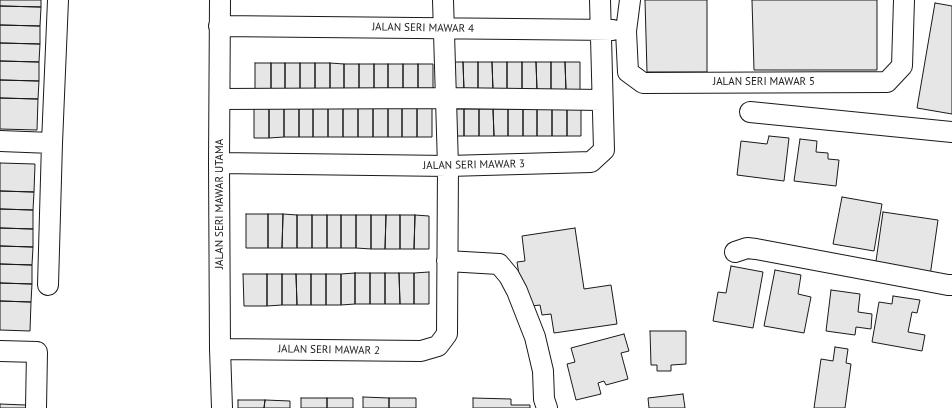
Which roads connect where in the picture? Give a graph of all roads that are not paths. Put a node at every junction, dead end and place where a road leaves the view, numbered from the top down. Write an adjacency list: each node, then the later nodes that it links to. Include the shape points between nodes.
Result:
1 (58, 0): 17 (street)
2 (220, 0): 7 (street, JALAN SERI MAWAR UTAMA)
3 (443, 0): 8 (street)
4 (600, 0): 9 (street, JALAN SERI MAWAR 3)
5 (630, 0): 10 (street, JALAN SERI MAWAR 5)
6 (904, 0): 10 (street, JALAN SERI MAWAR 5, via 902,66 887,82 643,83 628,72)
7 (219, 26): 8 (street, JALAN SERI MAWAR 4); 11 (street, JALAN SERI MAWAR UTAMA)
8 (444, 28): 9 (street, JALAN SERI MAWAR 4); 12 (street)
9 (601, 30): 10 (street, JALAN SERI MAWAR 4); 13 (street, JALAN SERI MAWAR 3)
10 (626, 31)
11 (220, 98): 12 (street); 18 (street, JALAN SERI MAWAR UTAMA)
12 (446, 98): 13 (street); 19 (street)
13 (602, 100): 19 (street, JALAN SERI MAWAR 3, via 604,150 591,162)
14 (750, 112): 15 (street)
15 (952, 132)
16 (0, 141): 17 (street)
17 (52, 143): 22 (street)
18 (219, 163): 19 (street, JALAN SERI MAWAR 3); 24 (street, JALAN SERI MAWAR UTAMA)
19 (448, 166): 21 (street)
20 (736, 252): 23 (street, via 747,248 756,249)
21 (447, 261): 24 (street, JALAN SERI MAWAR 2, via 447,334 438,346 421,351); 28 (street, via 499,264 509,276 535,337 543,371 544,399)
22 (48, 285)
23 (952, 285)
24 (220, 349): 27 (street, JALAN SERI MAWAR UTAMA)
25 (0, 351): 26 (street, via 37,352)
26 (36, 408)
27 (222, 408)
28 (547, 408)

